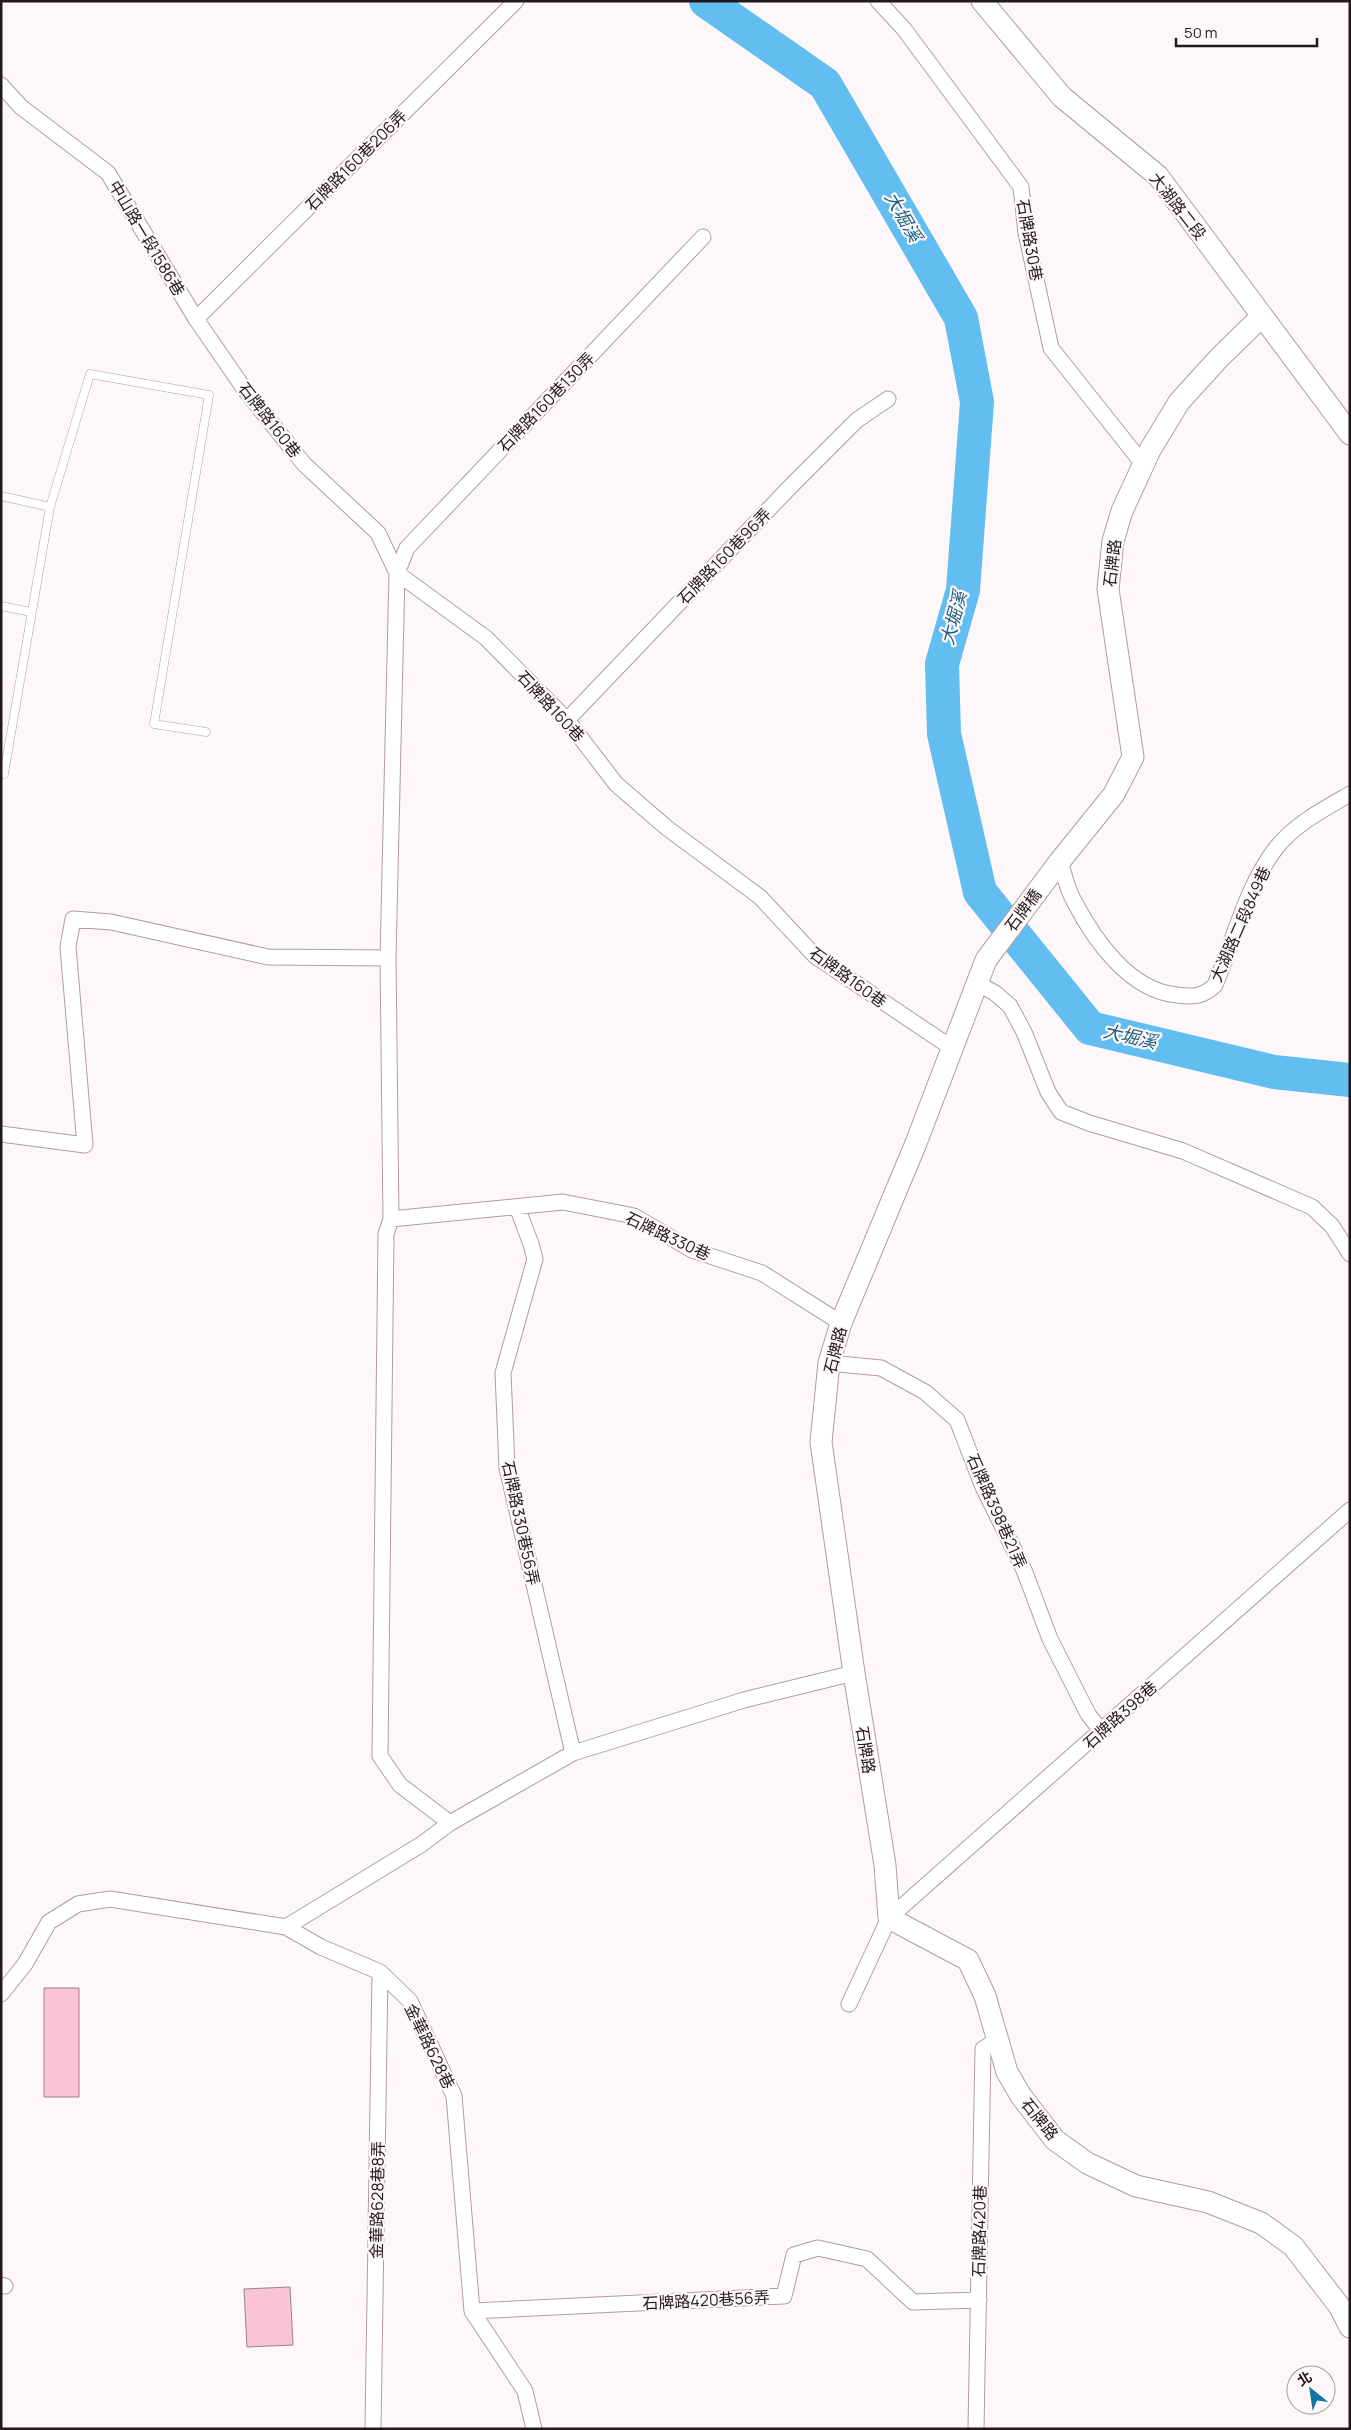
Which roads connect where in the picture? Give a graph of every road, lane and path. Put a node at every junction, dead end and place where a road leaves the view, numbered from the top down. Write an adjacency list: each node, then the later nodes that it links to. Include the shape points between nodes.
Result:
1 (516, 1): 7 (street, 石牌路160巷206弄)
2 (878, 1): 10 (street, 石牌路30巷, via 904,29 1021,187 1026,234 1051,348)
3 (982, 1): 6 (street, 大湖路二段, via 1062,97 1158,176)
4 (1, 85): 7 (street, 中山路一段1586巷, via 21,106 108,173)
5 (703, 237): 13 (street, 石牌路160巷130弄, via 407,548)
6 (1262, 317): 9 (street, 大湖路二段); 10 (street, 石牌路, via 1179,402)
7 (196, 319): 13 (street, 石牌路160巷, via 245,390 304,464 378,533)
8 (888, 399): 16 (street, 石牌路160巷96弄, via 857,420)
9 (1350, 434)
10 (1143, 464): 20 (street, 石牌路, via 1122,511 1113,542 1108,589 1133,757 1114,794)
11 (1, 496): 12 (lane)
12 (50, 507): 15 (lane); 17 (lane, via 90,374 209,394 154,724)
13 (397, 573): 16 (street, 石牌路160巷, via 486,638); 21 (street)
14 (1, 606): 15 (lane)
15 (31, 612): 18 (lane)
16 (567, 720): 24 (street, 石牌路160巷, via 616,784 667,828 760,897 815,956)
17 (206, 732)
18 (4, 774)
19 (1350, 794): 20 (street, 大湖路二段849巷, via 1310,818 1277,847 1263,868 1215,985 1206,994 1171,994 1150,989 1131,977 1092,931 1073,899)
20 (1060, 861): 22 (street, 石牌橋)
21 (388, 958): 25 (street, via 268,957 111,922 73,919 68,947 84,1145); 27 (street)
22 (986, 960): 23 (street, 石牌路)
23 (977, 983): 24 (street, 石牌路); 28 (street, via 1010,1006 1048,1092 1061,1112 1183,1151 1312,1207 1332,1226)
24 (952, 1048): 29 (street, 石牌路)
25 (1, 1134)
26 (517, 1207): 27 (street, 石牌路330巷); 29 (street, 石牌路330巷, via 563,1202 634,1216 692,1250 762,1273); 34 (street, 石牌路330巷56弄, via 535,1259 503,1373 507,1468)
27 (390, 1219): 35 (street, via 386,1234 380,1756 400,1785)
28 (1350, 1254)
29 (841, 1323): 30 (street, 石牌路)
30 (828, 1363): 32 (street, 石牌路, via 821,1442); 33 (street, 石牌路398巷21弄, via 881,1368 925,1392 958,1420 984,1487 1024,1570 1050,1639 1088,1714)
31 (1350, 1510): 33 (street, 石牌路398巷)
32 (854, 1673): 34 (street, via 744,1700); 36 (street, 石牌路, via 885,1865)
33 (1102, 1732): 36 (street, 石牌路398巷)
34 (573, 1753): 35 (street)
35 (450, 1823): 37 (street, via 422,1844)
36 (889, 1918): 40 (street); 41 (street, 石牌路, via 968,1960 985,1996)
37 (286, 1927): 38 (street, 金華路628巷, via 321,1947); 39 (street, 金華路628巷, via 110,1900 78,1904 49,1922 25,1964)
38 (380, 1972): 44 (street, 金華路628巷, via 410,2000 454,2096); 46 (street, 金華路628巷8弄)
39 (1, 1994)
40 (849, 2004)
41 (996, 2041): 42 (street, 石牌路420巷, via 983,2049); 43 (street, 石牌路, via 1007,2072 1021,2096 1055,2140 1087,2163 1136,2186 1208,2202 1261,2223 1292,2246)
42 (979, 2300): 44 (street, 石牌路420巷56弄, via 913,2302 867,2259 818,2248 794,2255 784,2296); 48 (street, 石牌路420巷)
43 (1345, 2302): 45 (street, 石牌路)
44 (472, 2311): 47 (street, 金華路628巷, via 525,2391)
45 (1350, 2326)
46 (373, 2429)
47 (534, 2429)
48 (976, 2429)

